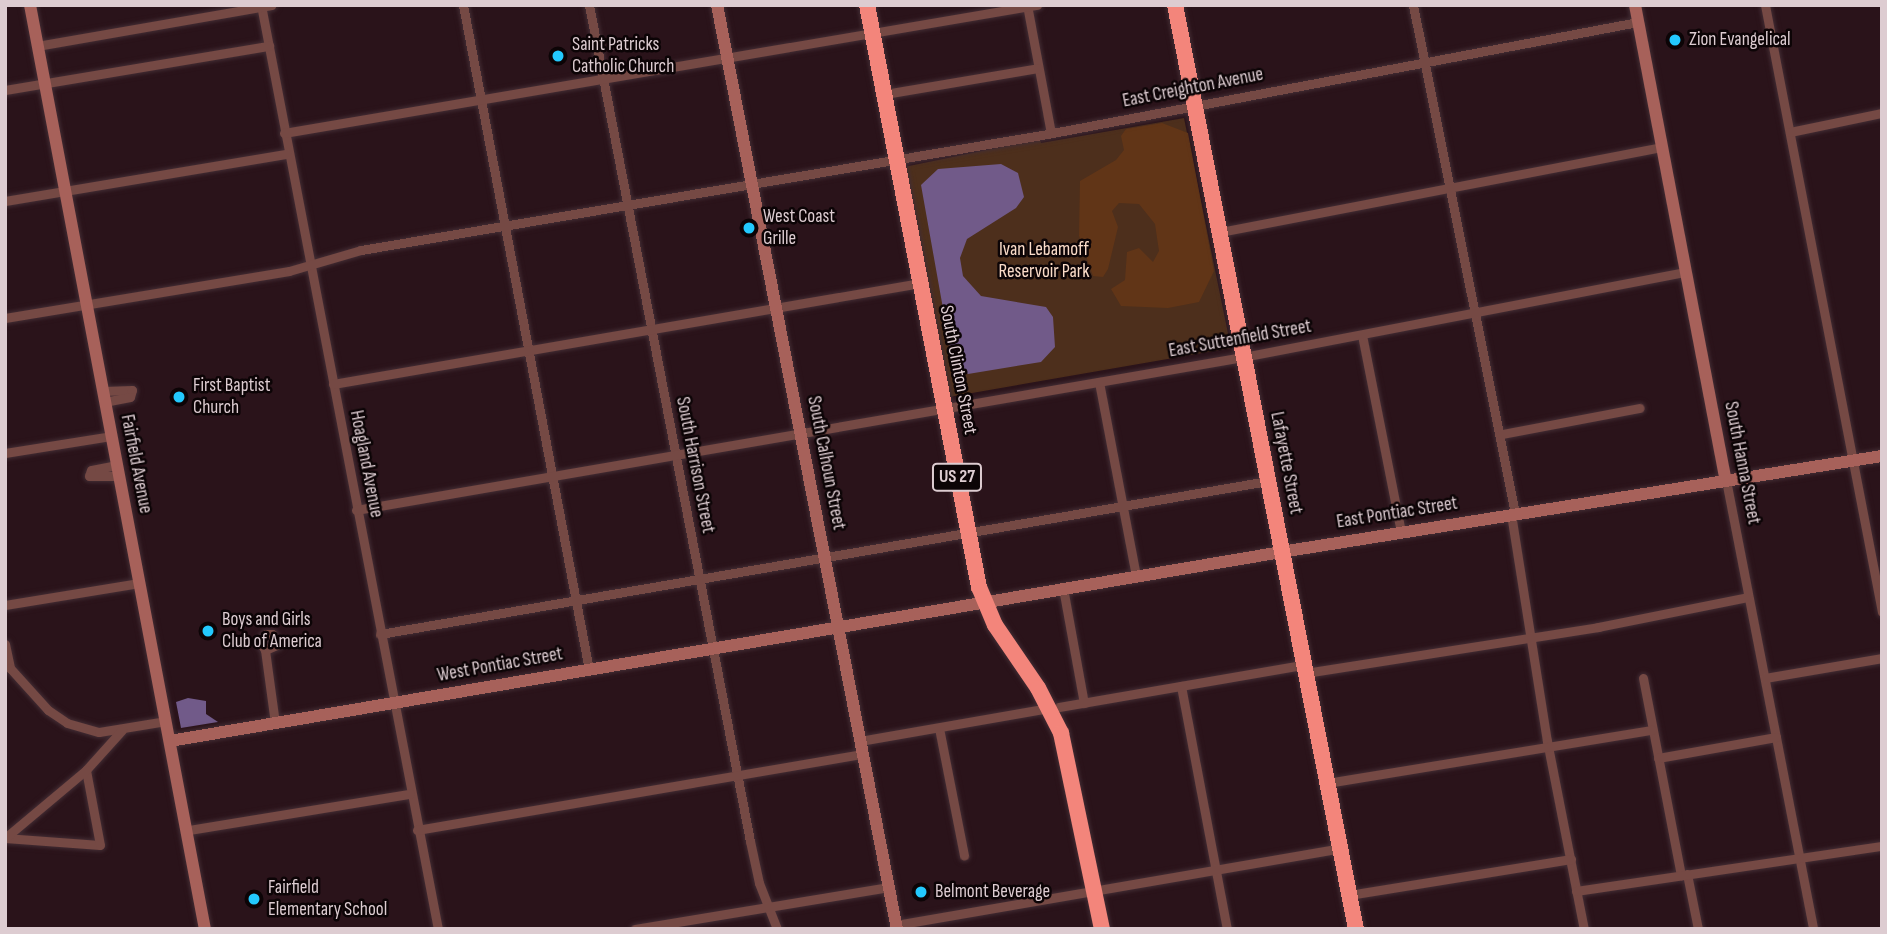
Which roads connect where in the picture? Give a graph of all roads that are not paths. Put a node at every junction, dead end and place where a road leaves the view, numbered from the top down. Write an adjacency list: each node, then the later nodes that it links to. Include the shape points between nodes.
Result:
1 (30, 5): 14 (street, Fairfield Avenue)
2 (463, 5): 23 (street)
3 (589, 5): 19 (street, South Harrison Street)
4 (717, 5): 16 (street, South Calhoun Street)
5 (867, 5): 13 (highway, South Clinton Street / US 27)
6 (1175, 5): 24 (highway, Lafayette Street)
7 (1413, 5): 17 (street)
8 (1635, 5): 12 (street, South Hanna Street)
9 (1765, 5): 26 (street)
10 (265, 6): 14 (street); 15 (street, Hoagland Avenue)
11 (1030, 6): 13 (street); 18 (street)
12 (1638, 22): 17 (street, East Creighton Avenue); 29 (street, South Hanna Street)
13 (872, 32): 16 (street); 22 (highway, South Clinton Street / US 27)
14 (37, 46): 20 (street, Fairfield Avenue)
15 (269, 46): 20 (street); 27 (street, Hoagland Avenue)
16 (727, 56): 19 (street); 32 (street, South Calhoun Street)
17 (1427, 62): 24 (street, East Creighton Avenue); 33 (street)
18 (1038, 68): 22 (street); 28 (street)
19 (603, 77): 23 (street); 36 (street, South Harrison Street)
20 (45, 85): 21 (street); 34 (street, Fairfield Avenue)
21 (5, 90)
22 (885, 94): 31 (highway, South Clinton Street / US 27)
23 (481, 99): 27 (street); 37 (street)
24 (1194, 106): 28 (street, East Creighton Avenue); 38 (highway, Lafayette Street)
25 (1882, 113): 26 (street)
26 (1790, 131): 60 (street)
27 (284, 133): 30 (street, Hoagland Avenue)
28 (1051, 133): 31 (street, East Creighton Avenue)
29 (1662, 147): 33 (street); 40 (street, South Hanna Street)
30 (287, 154): 34 (street); 39 (street, Hoagland Avenue)
31 (894, 158): 32 (street, East Creighton Avenue); 41 (highway, South Clinton Street / US 27)
32 (753, 182): 36 (street, East Creighton Avenue); 43 (street, South Calhoun Street)
33 (1453, 187): 38 (street); 44 (street)
34 (64, 191): 35 (street); 42 (street, Fairfield Avenue)
35 (5, 201)
36 (627, 204): 37 (street, East Creighton Avenue); 46 (street, South Harrison Street)
37 (506, 224): 39 (street, East Creighton Avenue, via 361,250); 48 (street)
38 (1220, 232): 49 (highway, Lafayette Street)
39 (310, 264): 42 (street, East Creighton Avenue); 51 (street, Hoagland Avenue)
40 (1685, 272): 44 (street, East Suttenfield Street); 62 (street, South Hanna Street)
41 (920, 282): 43 (street); 52 (highway, South Clinton Street / US 27)
42 (86, 305): 45 (street, East Creighton Avenue); 56 (street, Fairfield Avenue)
43 (777, 307): 46 (street); 54 (street, South Calhoun Street)
44 (1477, 312): 47 (street, East Suttenfield Street); 55 (street)
45 (5, 318)
46 (650, 329): 48 (street); 58 (street, South Harrison Street)
47 (1362, 335): 49 (street, East Suttenfield Street); 68 (street)
48 (530, 350): 51 (street); 61 (street)
49 (1243, 357): 50 (street, East Suttenfield Street); 63 (highway, Lafayette Street)
50 (1099, 382): 52 (street, East Suttenfield Street); 64 (street)
51 (333, 384): 65 (street, Hoagland Avenue)
52 (943, 408): 54 (street, East Suttenfield Street); 67 (highway, South Clinton Street / US 27)
53 (1640, 408): 55 (street)
54 (800, 433): 58 (street, East Suttenfield Street); 70 (street, South Calhoun Street)
55 (1502, 434): 66 (street)
56 (111, 436): 57 (street); 73 (street, Fairfield Avenue)
57 (5, 453)
58 (675, 453): 61 (street, East Suttenfield Street); 72 (street, South Harrison Street)
59 (1882, 456): 60 (street, East Pontiac Street)
60 (1852, 461): 62 (street, East Pontiac Street); 79 (street)
61 (553, 475): 65 (street, East Suttenfield Street); 76 (street)
62 (1726, 480): 66 (street, East Pontiac Street); 75 (street, South Hanna Street)
63 (1268, 481): 64 (street); 69 (highway, Lafayette Street)
64 (1123, 505): 67 (street); 71 (street)
65 (356, 510): 81 (street, Hoagland Avenue)
66 (1513, 513): 68 (street, East Pontiac Street); 82 (street)
67 (967, 532): 70 (street); 77 (highway, South Clinton Street / US 27)
68 (1401, 532): 69 (street, East Pontiac Street)
69 (1281, 552): 71 (street, East Pontiac Street); 87 (highway, Lafayette Street)
70 (824, 557): 72 (street); 80 (street, South Calhoun Street)
71 (1136, 576): 74 (street, East Pontiac Street)
72 (699, 579): 76 (street); 84 (street, South Harrison Street)
73 (139, 583): 78 (street); 95 (street, Fairfield Avenue)
74 (1063, 588): 77 (street, East Pontiac Street); 93 (street)
75 (1748, 597): 82 (street); 90 (street, South Hanna Street)
76 (577, 600): 81 (street); 88 (street)
77 (984, 603): 80 (street, East Pontiac Street); 94 (highway, South Clinton Street / US 27)
78 (5, 605)
79 (1882, 612)
80 (838, 628): 84 (street, West Pontiac Street); 102 (street, South Calhoun Street)
81 (380, 634): 92 (street, Hoagland Avenue)
82 (1530, 637): 87 (street); 103 (street)
83 (5, 644): 98 (street, via 10,668 48,710 67,723 99,732)
84 (711, 649): 88 (street, West Pontiac Street); 106 (street, South Harrison Street)
85 (265, 650): 96 (street)
86 (1882, 658): 90 (street)
87 (1304, 669): 91 (street); 107 (highway, Lafayette Street)
88 (589, 670): 92 (street, West Pontiac Street)
89 (1643, 678): 99 (street)
90 (1765, 678): 100 (street, South Hanna Street)
91 (1181, 686): 93 (street); 117 (street)
92 (393, 703): 96 (street, West Pontiac Street); 108 (street, Hoagland Avenue)
93 (1084, 703): 94 (street)
94 (1055, 708): 97 (street); 121 (highway, South Clinton Street / US 27)
95 (166, 720): 98 (street); 101 (street, Fairfield Avenue)
96 (275, 723): 101 (street, West Pontiac Street)
97 (939, 727): 102 (street); 114 (street)
98 (122, 730): 105 (street)
99 (1652, 730): 103 (street); 104 (street)
100 (1776, 737): 104 (street); 116 (street, South Hanna Street)
101 (170, 740): 109 (street, Fairfield Avenue)
102 (861, 747): 106 (street); 119 (street, South Calhoun Street)
103 (1548, 747): 107 (street); 115 (street)
104 (1658, 758): 118 (street)
105 (86, 770): 111 (street); 111 (street, via 100,845)
106 (737, 775): 110 (street); 123 (street, South Harrison Street)
107 (1327, 783): 113 (highway, Lafayette Street)
108 (410, 794): 109 (street); 110 (street, Hoagland Avenue)
109 (189, 830): 126 (street, Fairfield Avenue)
110 (417, 830): 127 (street, Hoagland Avenue)
111 (5, 838)
112 (1882, 846): 116 (street)
113 (1340, 848): 117 (street); 122 (highway, Lafayette Street)
114 (964, 856)
115 (1571, 859): 120 (street); 122 (street)
116 (1799, 860): 118 (street); 135 (street, South Hanna Street)
117 (1216, 870): 121 (street); 131 (street)
118 (1684, 874): 120 (street); 134 (street)
119 (888, 887): 123 (street); 125 (street, South Calhoun Street)
120 (1576, 891): 133 (street)
121 (1095, 892): 125 (street); 130 (highway, South Clinton Street / US 27)
122 (1349, 895): 132 (highway, Lafayette Street)
123 (766, 906): 124 (street); 129 (street, South Harrison Street)
124 (668, 926): 128 (street)
125 (897, 927)
126 (205, 929)
127 (438, 929)
128 (635, 929)
129 (777, 929)
130 (1102, 929)
131 (1227, 929)
132 (1356, 929)
133 (1584, 929)
134 (1698, 929)
135 (1813, 929)

